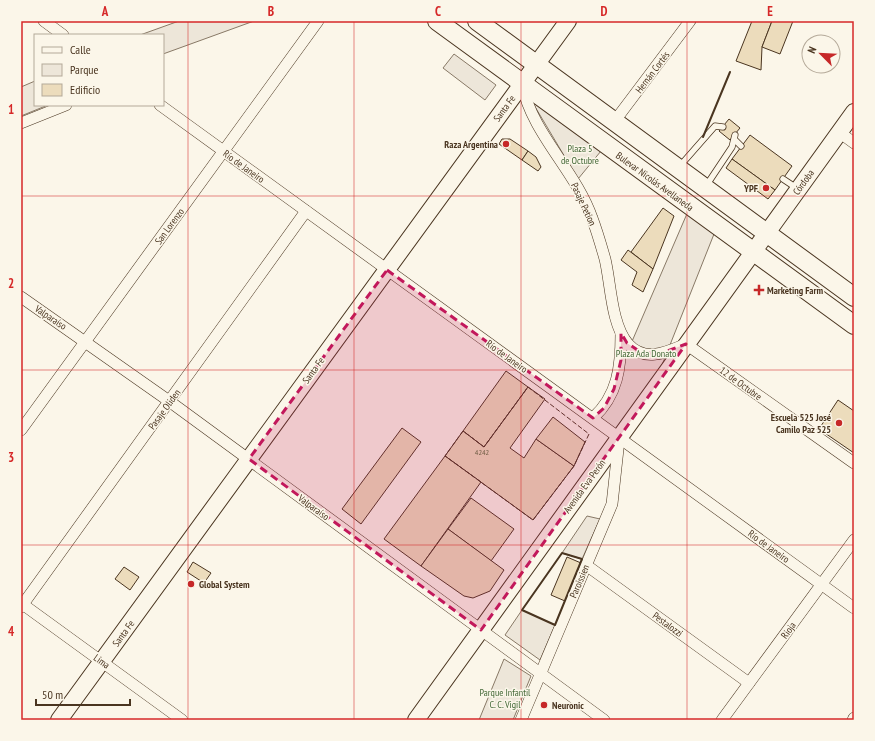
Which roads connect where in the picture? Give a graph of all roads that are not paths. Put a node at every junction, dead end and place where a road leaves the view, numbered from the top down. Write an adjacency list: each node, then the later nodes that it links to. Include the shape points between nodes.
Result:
1 (44, 21): 7 (street)
2 (318, 21): 19 (street, San Lorenzo)
3 (437, 21): 9 (main road, Bulevar Nicolás Avellaneda)
4 (477, 21): 8 (main road)
5 (568, 21): 8 (main road, Santa Fe)
6 (690, 21): 14 (street, Hernán Cortés)
7 (62, 34)
8 (536, 65): 9 (main road, Santa Fe); 14 (main road)
9 (522, 84): 26 (main road, Bulevar Nicolás Avellaneda); 27 (main road, Santa Fe); 31 (street, Pasaje Petion, via 524,97 536,120 592,217 605,259)
10 (63, 106): 13 (street)
11 (161, 106): 19 (street, Río de Janeiro)
12 (854, 112): 16 (main road, Córdoba)
13 (21, 122)
14 (614, 122): 20 (main road)
15 (723, 127): 20 (lane, via 715,126)
16 (839, 132): 17 (street); 23 (main road, Córdoba)
17 (854, 143)
18 (741, 146): 22 (lane, via 735,138)
19 (223, 151): 24 (street, Río de Janeiro); 32 (street, San Lorenzo)
20 (678, 169): 22 (main road)
21 (784, 178): 23 (lane)
22 (704, 188): 25 (main road)
23 (798, 189): 25 (main road, Córdoba)
24 (306, 211): 27 (street, Río de Janeiro); 34 (street, Pasaje Oliden)
25 (766, 233): 26 (main road, Córdoba); 29 (main road)
26 (752, 252): 30 (main road, Bulevar Nicolás Avellaneda); 33 (main road, Avenida Eva Perón)
27 (387, 270): 35 (street, Río de Janeiro); 38 (main road, Santa Fe)
28 (21, 297): 32 (street, Valparaíso)
29 (854, 297)
30 (854, 325)
31 (621, 333): 33 (street, Pasaje Petion, via 634,349 653,356); 35 (street, Pasaje Petion, via 621,360 614,389 604,408)
32 (86, 341): 34 (street, Valparaíso); 36 (street, San Lorenzo)
33 (686, 344): 37 (main road, Avenida Eva Perón); 39 (street, 12 de Octubre)
34 (169, 401): 38 (street, Valparaíso); 43 (street, Pasaje Oliden)
35 (593, 418): 37 (street, Río de Janeiro)
36 (21, 430)
37 (619, 438): 41 (street, Paroissien, via 612,504); 42 (street, Río de Janeiro); 45 (main road, Avenida Eva Perón)
38 (249, 459): 45 (street, Valparaíso); 46 (main road, Santa Fe)
39 (854, 463)
40 (854, 540): 42 (street, Rioja)
41 (586, 565): 47 (street, Paroissien); 48 (street, Pestalozzi)
42 (822, 584): 44 (street, Río de Janeiro); 48 (street, Rioja)
43 (22, 605): 46 (street, Lima)
44 (854, 608)
45 (481, 630): 47 (street, Valparaíso); 51 (main road, Avenida Eva Perón)
46 (102, 662): 49 (main road, Santa Fe); 50 (street, Lima)
47 (540, 674): 52 (street, Paroissien); 53 (street, Valparaíso)
48 (749, 683): 54 (street, Rioja)
49 (59, 720)
50 (182, 720)
51 (416, 720)
52 (521, 720)
53 (604, 720)
54 (722, 720)

